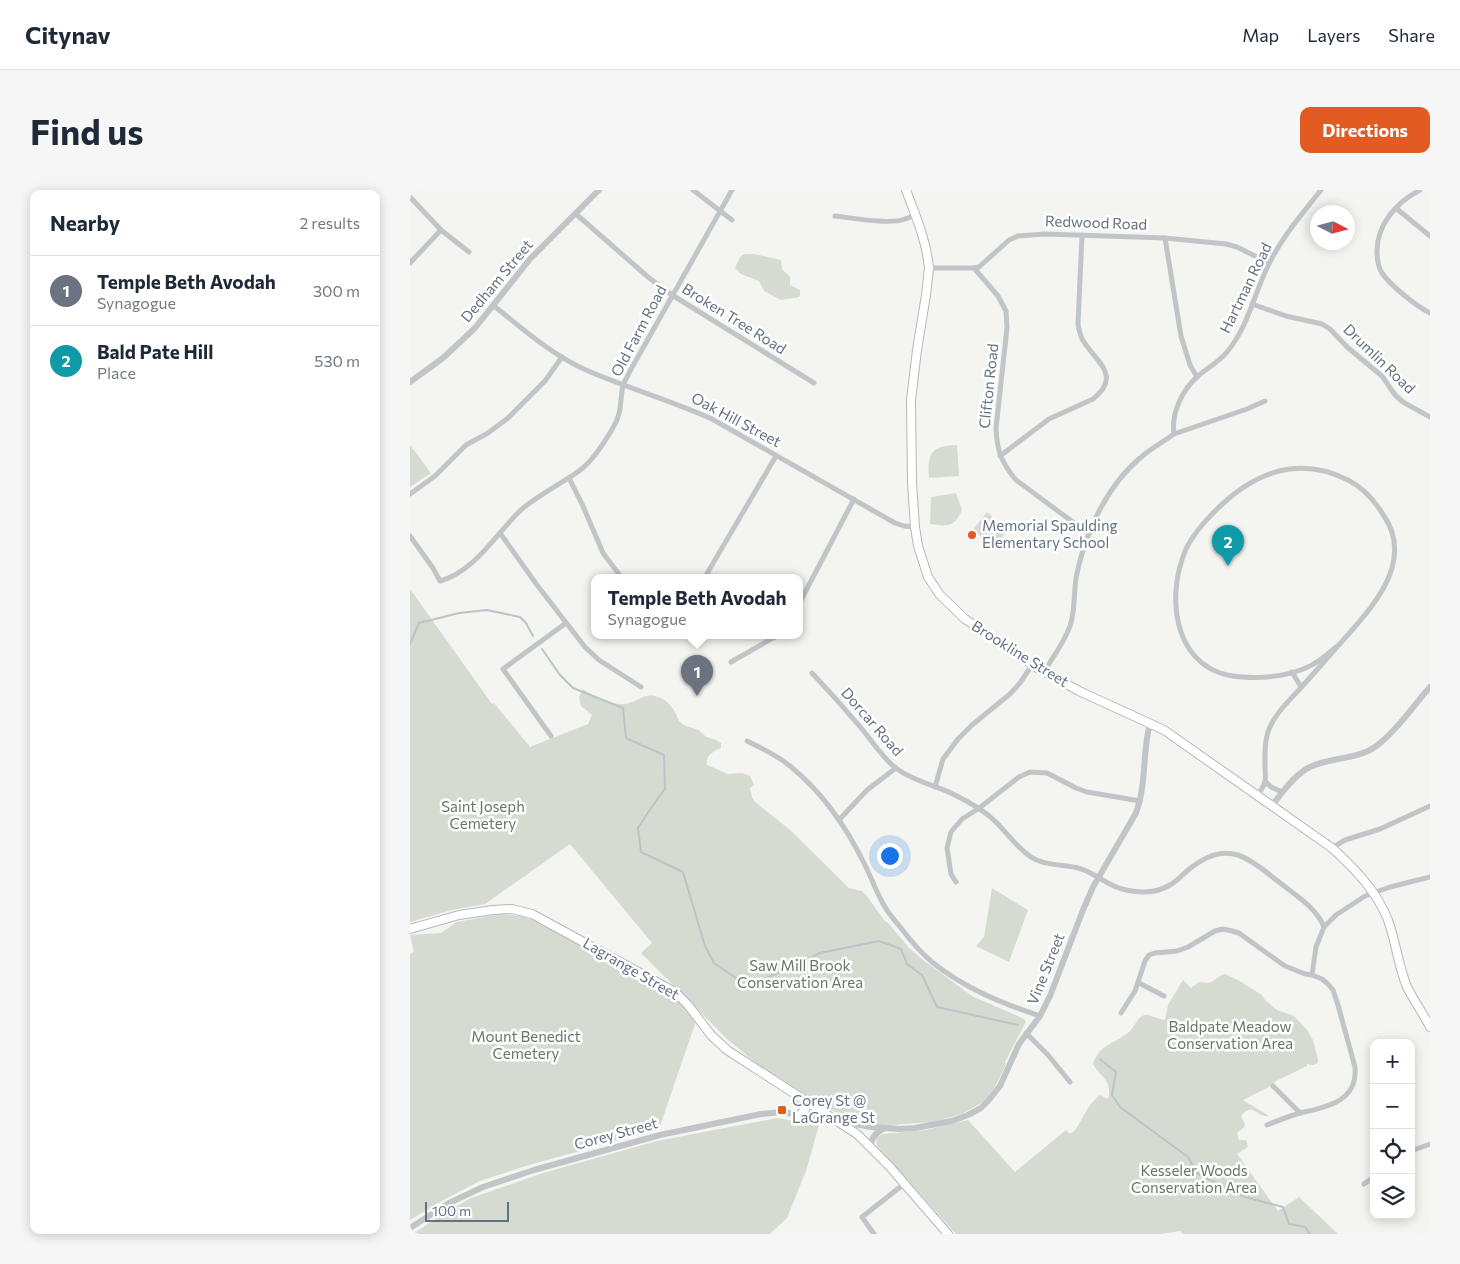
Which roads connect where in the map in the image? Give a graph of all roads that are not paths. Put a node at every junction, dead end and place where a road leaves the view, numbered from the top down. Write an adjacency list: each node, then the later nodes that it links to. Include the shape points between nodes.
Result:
1 (599, 190): 10 (street, Dedham Street)
2 (694, 190): 9 (street)
3 (732, 190): 9 (street, Old Farm Road)
4 (906, 190): 11 (main road, Brookline Street)
5 (1321, 190): 20 (street, Hartman Road)
6 (1420, 190): 8 (street)
7 (410, 197): 14 (street)
8 (1397, 208): 16 (street); 26 (street, via 1378,236 1379,265 1398,290)
9 (720, 211): 13 (street); 23 (street, Old Farm Road)
10 (576, 214): 23 (street, Broken Tree Road); 25 (street, Dedham Street, via 530,259)
11 (916, 214): 12 (street, via 895,221); 21 (main road, Brookline Street, via 926,244)
12 (835, 216)
13 (732, 220)
14 (441, 230): 18 (street); 19 (street)
15 (1082, 235): 17 (street, Redwood Road); 22 (street, Redwood Road, via 1018,236); 36 (street, via 1078,324 1084,342 1105,369 1105,382 1100,394 1093,399 1049,419)
16 (1430, 236)
17 (1165, 238): 20 (street, Redwood Road, via 1226,244); 28 (street, via 1181,336)
18 (469, 252)
19 (410, 263)
20 (1269, 263): 24 (street, Hartman Road)
21 (929, 268): 22 (street); 40 (main road, Brookline Street, via 912,400)
22 (974, 268): 36 (street, Clifton Road, via 998,296 1006,311 996,428)
23 (672, 295): 30 (street, Broken Tree Road); 31 (street, Old Farm Road)
24 (1252, 304): 28 (street, Hartman Road, via 1238,339 1226,354); 33 (street, Drumlin Road, via 1330,329 1382,376 1395,396)
25 (494, 306): 27 (street, Oak Hill Street); 29 (street, Dedham Street, via 462,341)
26 (1430, 313)
27 (562, 357): 31 (street, Oak Hill Street); 38 (street, via 545,381 508,418 466,445 435,476)
28 (1197, 376): 34 (street, Hartman Road, via 1176,409)
29 (410, 382)
30 (814, 383)
31 (624, 384): 35 (street, Oak Hill Street, via 712,418); 37 (street, Old Farm Road, via 616,424 582,470)
32 (1265, 401): 34 (street)
33 (1430, 417)
34 (1174, 434): 42 (street, via 1124,473 1106,497)
35 (776, 456): 39 (street, Oak Hill Street); 45 (street)
36 (1000, 456): 42 (street, Clifton Road, via 1016,480)
37 (569, 478): 41 (street, Old Farm Road, via 523,509); 44 (street, via 603,553)
38 (410, 494)
39 (854, 499): 40 (street, Oak Hill Street, via 904,526); 46 (street)
40 (915, 527): 51 (main road, Brookline Street, via 923,565 940,595 965,619)
41 (500, 534): 43 (street, Old Farm Road, via 460,572 440,581); 47 (street)
42 (1089, 534): 52 (street, via 1076,576 1071,625)
43 (410, 536)
44 (619, 574)
45 (706, 574)
46 (803, 596)
47 (566, 623): 55 (street, via 598,660); 59 (street, via 503,670)
48 (771, 639): 50 (street)
49 (1340, 644): 53 (street, via 1319,660); 53 (street, via 1375,600 1390,574 1394,535 1388,520 1358,486 1337,475 1295,468 1261,477 1225,501 1195,534 1180,567 1176,613 1193,656 1213,670 1255,678); 57 (street)
50 (731, 662)
51 (1032, 665): 52 (main road, Brookline Street); 63 (street, via 1010,694 958,739 943,759)
52 (1044, 672): 58 (main road, Brookline Street)
53 (1292, 672): 57 (street)
54 (812, 673): 61 (street, Dorcar Road)
55 (641, 687)
56 (1430, 687): 64 (street, via 1375,747 1356,756 1310,767)
57 (1301, 688): 62 (street, via 1279,712 1269,729)
58 (1150, 723): 65 (main road, Brookline Street); 66 (street, Vine Street)
59 (551, 736)
60 (747, 741): 70 (street, via 789,765 810,784)
61 (896, 768): 63 (street, Dorcar Road); 70 (street, via 867,790)
62 (1265, 781): 64 (street); 65 (street)
63 (935, 787): 69 (street, Dorcar Road)
64 (1282, 792): 67 (street)
65 (1257, 796): 67 (main road, Brookline Street)
66 (1140, 801): 69 (street, via 1087,792 1047,773 1030,772 1004,787); 72 (street, Vine Street)
67 (1272, 805): 71 (main road, Brookline Street)
68 (1430, 806): 71 (street, via 1380,830 1344,840)
69 (978, 809): 72 (street, Dorcar Road, via 1030,857 1078,868); 74 (street, via 962,819 948,840 948,861)
70 (839, 820): 82 (street, via 885,907 926,956 972,989)
71 (1332, 848): 75 (main road, Brookline Street)
72 (1098, 877): 76 (street, Dorcar Road, via 1123,890 1161,890 1204,859 1222,853 1232,854 1251,862 1304,902); 82 (street, Vine Street)
73 (1430, 877): 75 (street)
74 (956, 882)
75 (1375, 893): 76 (street, via 1344,910); 83 (main road, Brookline Street, via 1388,920 1408,987)
76 (1324, 927): 78 (street, via 1316,947)
77 (410, 929): 87 (main road, Lagrange Street, via 497,909 536,915 670,990 685,1001 727,1050)
78 (1312, 975): 79 (street, via 1285,966 1238,933 1223,929 1188,947 1149,955); 88 (street, via 1322,979 1332,990 1356,1075 1349,1091 1337,1103)
79 (1138, 983): 80 (street); 81 (street)
80 (1164, 996)
81 (1120, 1014)
82 (1040, 1016): 84 (street, Vine Street)
83 (1430, 1025)
84 (1026, 1033): 85 (street); 92 (street, Vine Street, via 1000,1086 981,1108 931,1126)
85 (1070, 1082)
86 (1273, 1086): 88 (street)
87 (805, 1100): 89 (main road, via 805,1109); 90 (main road, Lagrange Street)
88 (1301, 1112): 91 (street)
89 (799, 1114): 90 (street, Corey Street); 99 (street, Corey Street, via 761,1114 660,1135 534,1170 466,1194)
90 (840, 1122): 92 (street, Vine Street); 94 (main road, Lagrange Street)
91 (1267, 1125)
92 (883, 1129): 94 (street, via 874,1135)
93 (1430, 1144): 95 (street)
94 (872, 1148): 97 (main road, Lagrange Street)
95 (1415, 1150)
96 (1370, 1180): 98 (street)
97 (904, 1184): 100 (street, via 862,1218); 101 (main road, Lagrange Street)
98 (1364, 1184)
99 (410, 1228)
100 (874, 1234)
101 (948, 1234)

